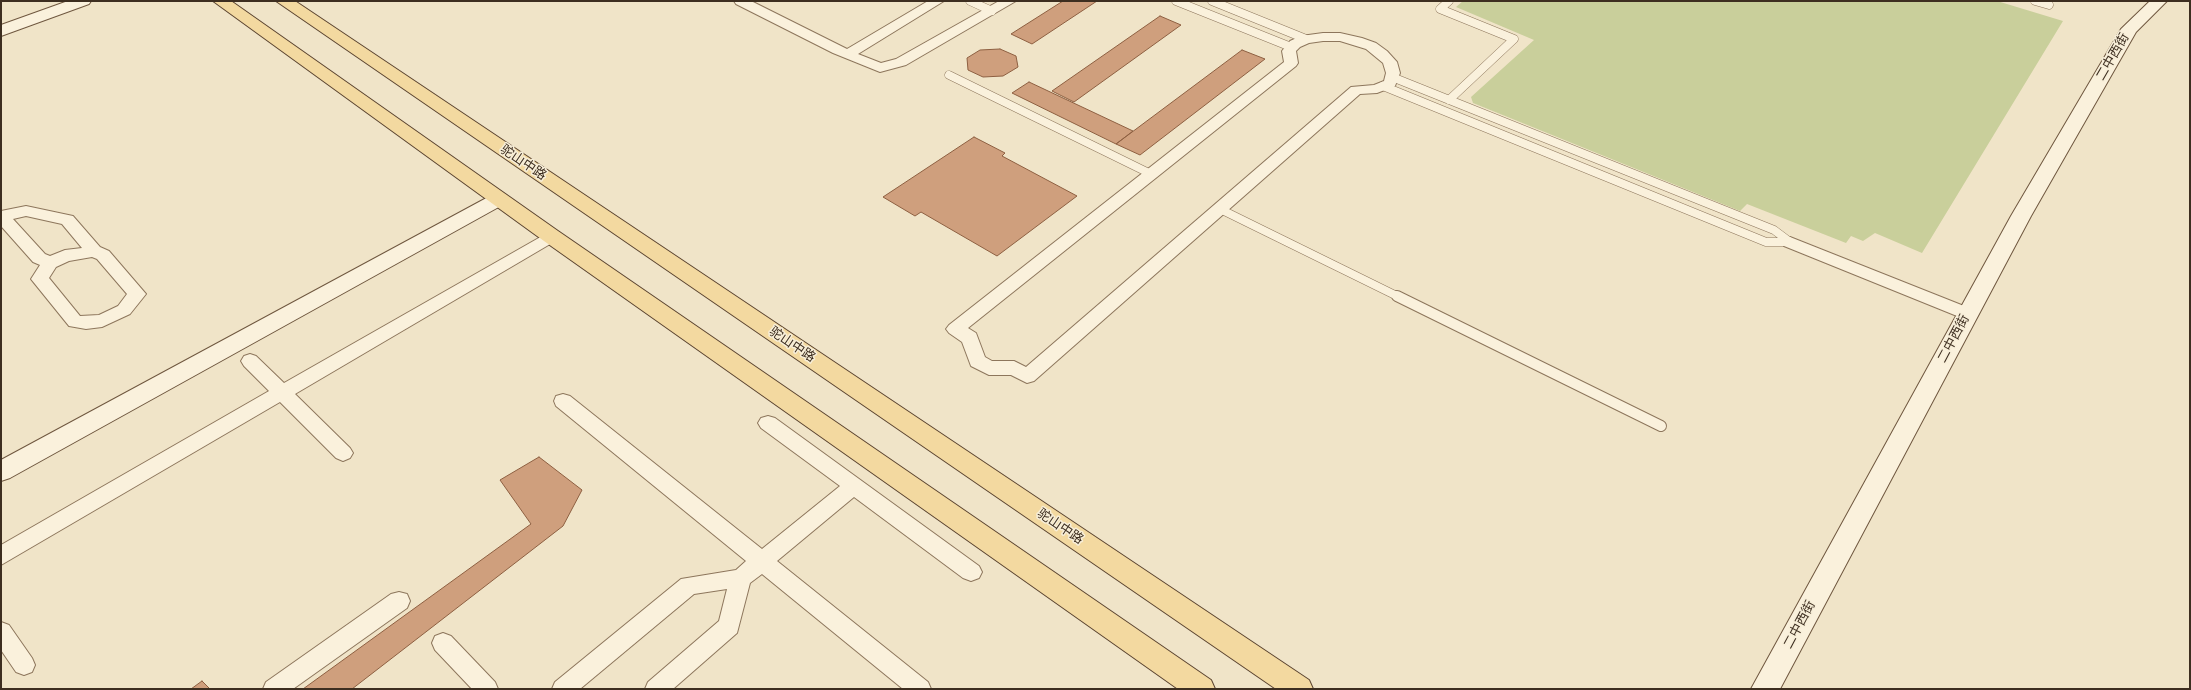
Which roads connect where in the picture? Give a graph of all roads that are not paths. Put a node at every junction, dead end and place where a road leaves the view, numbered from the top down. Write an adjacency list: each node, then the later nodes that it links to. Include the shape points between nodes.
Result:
1 (51, 1): 16 (street)
2 (83, 1): 17 (street)
3 (222, 1): 25 (main road)
4 (284, 1): 55 (main road, 驼山中路)
5 (741, 1): 20 (street)
6 (937, 1): 20 (street)
7 (970, 1): 15 (lane)
8 (1009, 1): 15 (street)
9 (1176, 1): 19 (lane)
10 (1212, 1): 18 (lane)
11 (1449, 1): 23 (lane, via 1440,9 1514,39)
12 (2035, 1): 14 (lane)
13 (2159, 1): 32 (street, 二中西街, via 2129,29 2021,216)
14 (2049, 5)
15 (992, 11): 20 (street, via 901,62 880,68)
16 (1, 19)
17 (1, 31)
18 (1306, 39): 19 (street); 22 (street, via 1340,37 1371,46 1390,62 1393,73)
19 (1291, 48): 24 (street, via 1289,51 1292,63)
20 (848, 54)
21 (949, 75): 24 (lane)
22 (1388, 81): 23 (lane); 26 (street, via 1377,88 1356,90); 29 (lane, via 1766,242)
23 (1449, 100): 29 (lane, via 1774,230)
24 (1151, 174): 26 (street, via 955,329 970,338 977,361 989,368 1014,368 1027,376)
25 (499, 199): 28 (main road); 39 (street)
26 (1220, 208): 37 (lane)
27 (2, 218): 30 (street, via 26,211 67,220); 31 (street, via 39,258)
28 (551, 236): 34 (street); 54 (main road)
29 (1790, 242): 32 (street)
30 (94, 251): 31 (street, via 66,256); 31 (street, via 103,255 137,294 124,310 102,321 86,324 75,322 40,279)
31 (50, 263)
32 (1968, 314): 56 (street, 二中西街)
33 (250, 361): 34 (street)
34 (282, 393): 38 (street); 41 (street)
35 (562, 401): 42 (street)
36 (768, 423): 40 (street)
37 (1661, 426)
38 (343, 453)
39 (1, 471)
40 (854, 486): 42 (street); 43 (street)
41 (1, 556)
42 (761, 561): 44 (street); 53 (street)
43 (972, 572)
44 (741, 578): 51 (street, via 689,586); 52 (street, via 729,626)
45 (399, 601): 49 (street)
46 (1, 632): 48 (street)
47 (442, 643): 50 (street)
48 (24, 665)
49 (274, 689)
50 (487, 689)
51 (563, 689)
52 (656, 689)
53 (920, 689)
54 (1201, 689)
55 (1299, 689)
56 (1765, 689)

